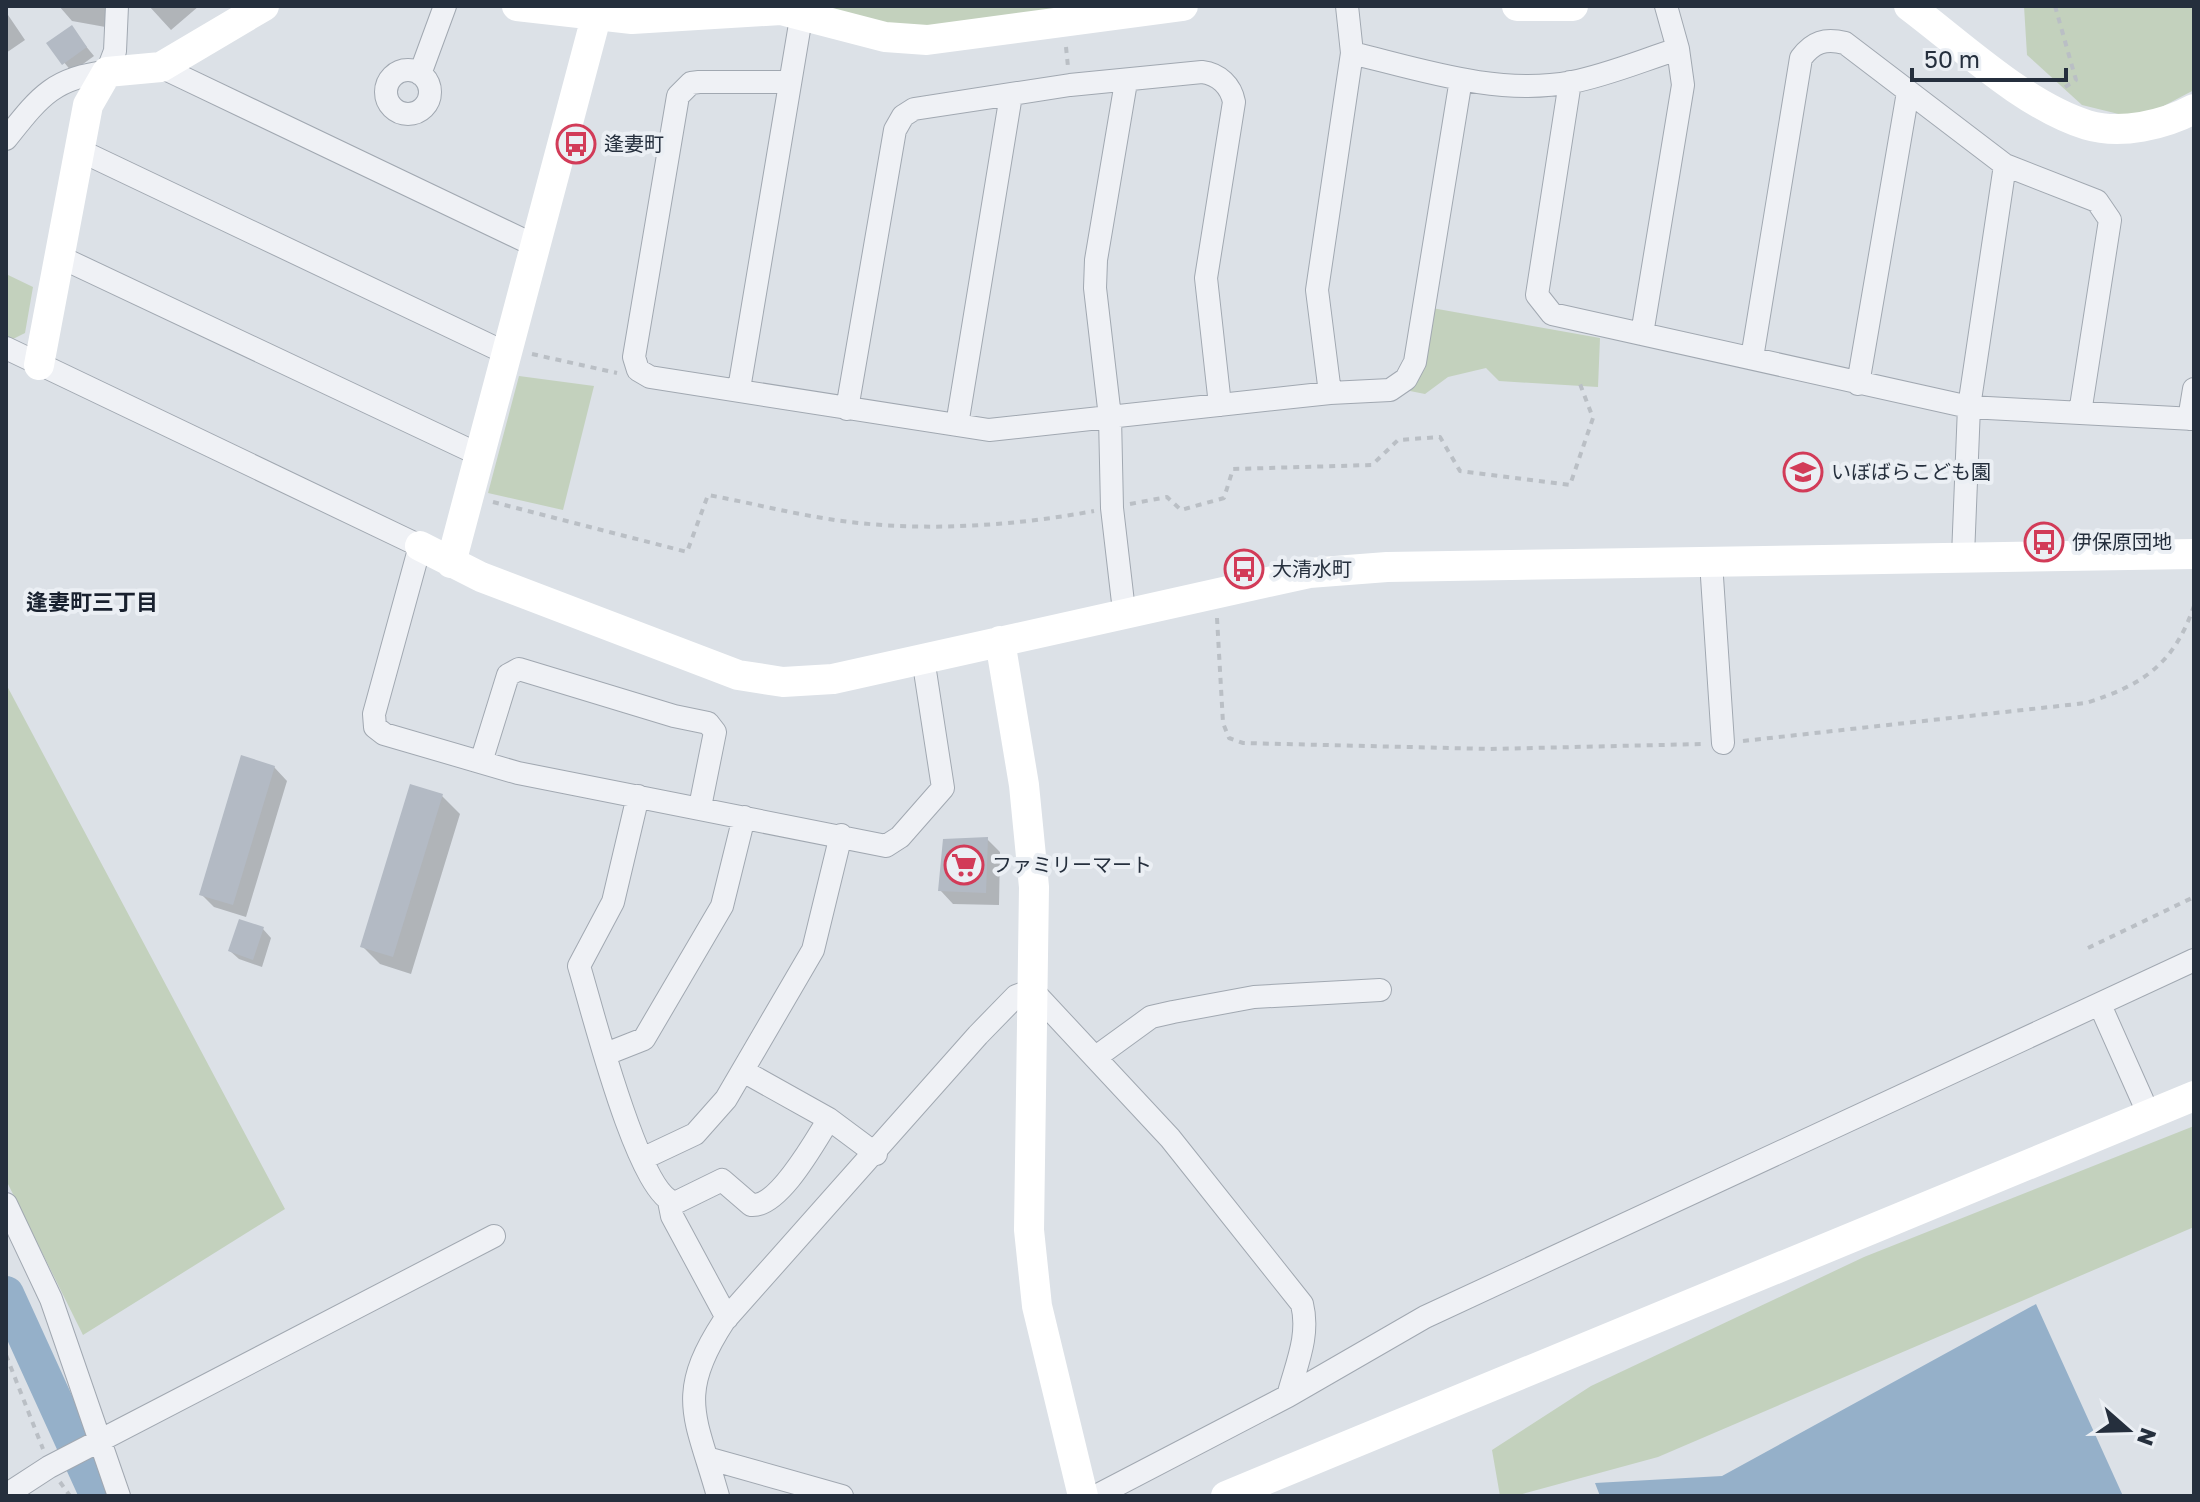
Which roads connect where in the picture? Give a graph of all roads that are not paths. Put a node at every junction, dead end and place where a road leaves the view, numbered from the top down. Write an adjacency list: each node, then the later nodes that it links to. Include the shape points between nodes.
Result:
1 (117, 6): 16 (street, via 115,51)
2 (264, 6): 15 (street)
3 (445, 6): 17 (street)
4 (517, 6): 11 (street)
5 (1183, 6): 12 (street, via 914,39 885,37)
6 (1347, 6): 14 (street)
7 (1517, 6): 8 (street)
8 (1573, 6)
9 (1666, 6): 13 (street)
10 (1909, 6): 24 (street, via 2028,94 2087,125 2131,128)
11 (598, 11): 12 (street, via 632,19 720,11); 28 (street)
12 (802, 12): 19 (street)
13 (1678, 49): 21 (street); 30 (street, via 1683,85)
14 (1352, 53): 18 (street); 38 (street, via 1317,290)
15 (161, 67): 16 (street); 28 (street)
16 (107, 72): 25 (street, via 59,83 39,97); 26 (street, via 88,105)
17 (420, 74)
18 (1461, 79): 21 (street); 38 (street, via 1415,362 1406,379 1390,390)
19 (789, 82): 36 (street); 36 (street, via 691,83 678,96 634,357 638,370 650,377)
20 (1126, 82): 23 (street); 39 (street, via 1202,72 1216,76 1232,92 1206,278); 43 (street, via 1096,260)
21 (1570, 82): 30 (street, via 1537,295 1552,314)
22 (1908, 92): 27 (street); 33 (street, via 1845,43 1823,40 1801,58); 35 (street)
23 (1011, 95): 41 (street, via 914,109 897,124); 45 (street)
24 (2194, 109)
25 (6, 139)
26 (81, 151): 29 (street); 32 (street)
27 (2005, 165): 40 (street); 42 (street, via 2097,201 2110,220)
28 (536, 246): 32 (street)
29 (60, 257): 34 (street); 46 (street)
30 (1642, 334): 33 (street)
31 (6, 348): 34 (street)
32 (519, 354): 46 (street)
33 (1752, 358): 35 (street)
34 (39, 365): 47 (street)
35 (1858, 384): 40 (street)
36 (739, 389): 41 (street)
37 (2194, 389): 44 (street)
38 (1330, 393): 39 (street)
39 (1220, 405): 43 (street)
40 (1969, 407): 42 (street); 49 (street)
41 (847, 409): 45 (street)
42 (2080, 413): 44 (street)
43 (1110, 417): 45 (street, via 989,430); 52 (street, via 1112,508)
44 (2192, 419)
45 (957, 425)
46 (482, 456): 51 (street)
47 (420, 546): 51 (street); 56 (street, via 374,714 375,727)
48 (2194, 554): 49 (street)
49 (1963, 556): 50 (street)
50 (1711, 562): 52 (street, via 1309,573); 55 (street)
51 (451, 563): 54 (street, via 738,675 783,682 833,679)
52 (1124, 611): 53 (street)
53 (1000, 641): 54 (street); 62 (street, via 1024,785 1034,887)
54 (923, 658): 60 (street, via 943,788 886,846)
55 (1723, 743)
56 (481, 762): 57 (street); 58 (street, via 508,675 519,669 708,723 715,732)
57 (638, 796): 58 (street); 65 (street, via 613,902 579,966)
58 (700, 807): 59 (street)
59 (744, 817): 60 (street); 65 (street, via 722,906 644,1039)
60 (841, 835): 67 (street, via 813,950)
61 (2194, 960): 64 (street)
62 (1032, 990): 66 (street); 71 (street, via 1004,1007); 84 (street, via 1029,1230 1037,1306)
63 (1380, 990): 66 (street, via 1254,997 1151,1017)
64 (2100, 1005): 69 (street); 77 (street, via 1425,1317)
65 (606, 1054): 72 (street, via 630,1137)
66 (1096, 1057): 77 (street, via 1170,1138 1302,1304 1307,1323)
67 (743, 1071): 70 (street); 72 (street, via 695,1134)
68 (2194, 1096): 69 (street)
69 (2149, 1115): 86 (street)
70 (829, 1119): 71 (street); 73 (street, via 769,1201 751,1205 722,1180 675,1203)
71 (876, 1154): 76 (street)
72 (642, 1159): 73 (street)
73 (669, 1201): 76 (street)
74 (6, 1204): 78 (street, via 51,1299)
75 (494, 1236): 78 (street)
76 (727, 1318): 79 (street, via 702,1355 693,1382 693,1409)
77 (1288, 1396): 85 (street)
78 (100, 1443): 80 (street); 81 (street)
79 (707, 1458): 82 (street); 83 (street)
80 (6, 1495)
81 (119, 1496)
82 (718, 1496)
83 (842, 1496)
84 (1083, 1496)
85 (1096, 1496)
86 (1226, 1496)

